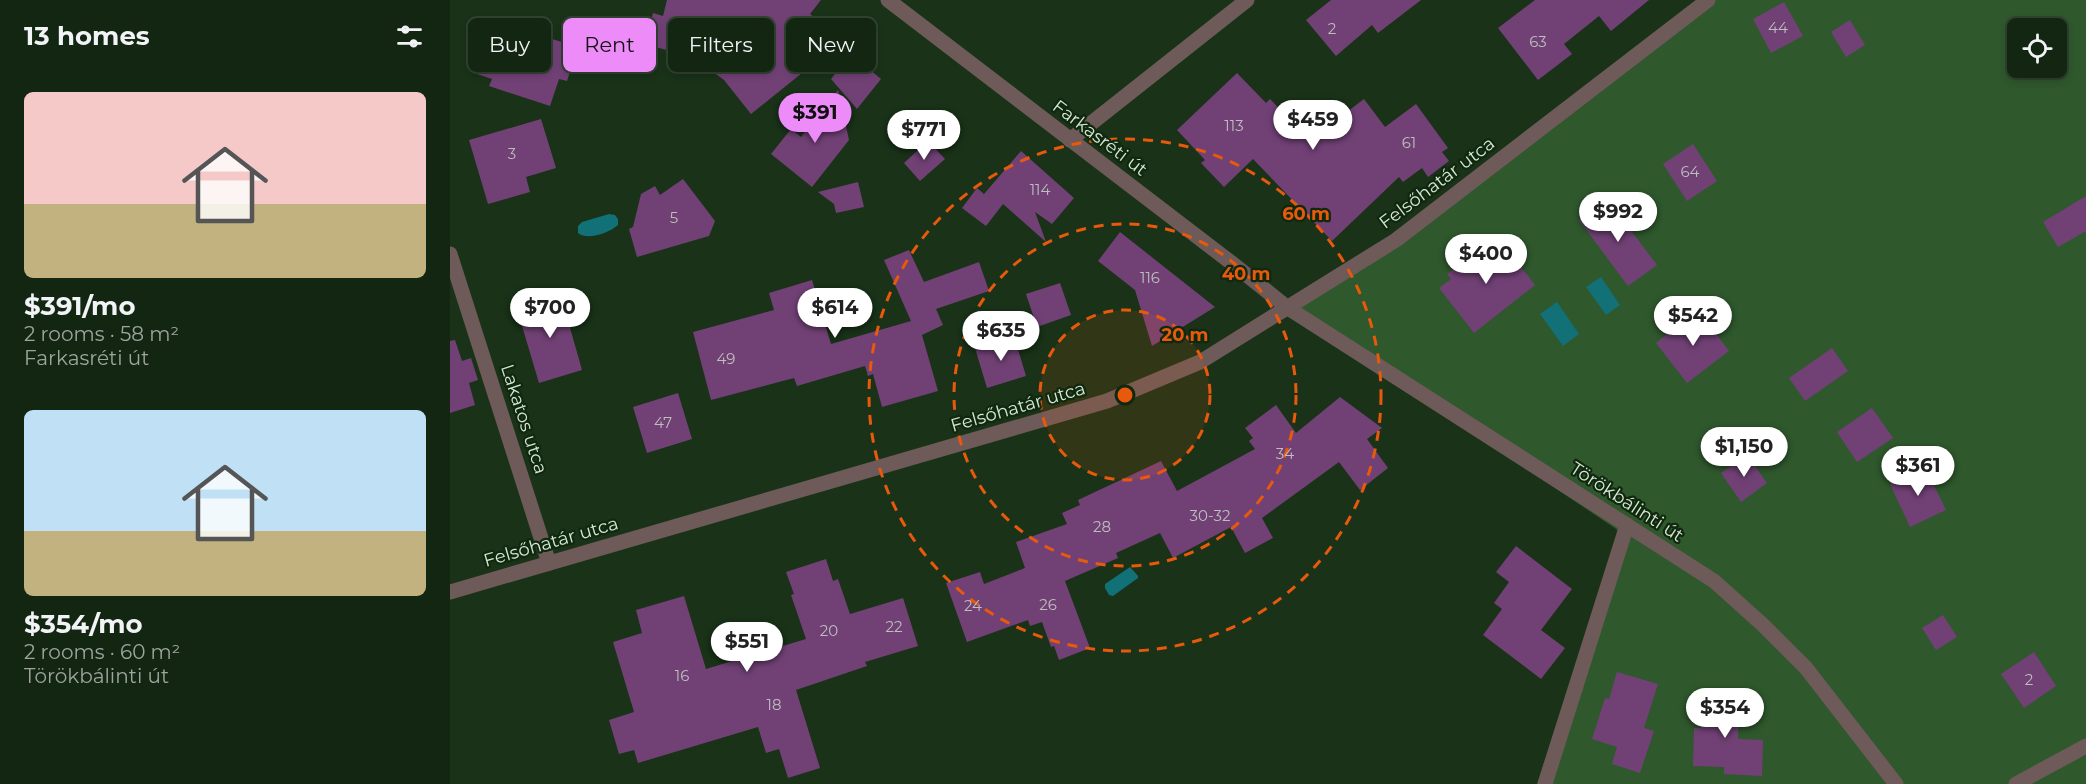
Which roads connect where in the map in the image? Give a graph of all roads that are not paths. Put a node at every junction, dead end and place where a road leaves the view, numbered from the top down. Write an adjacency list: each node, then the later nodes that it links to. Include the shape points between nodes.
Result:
1 (888, 0): 4 (street, Farkasréti út)
2 (1247, 0): 4 (street)
3 (1708, 0): 6 (street, Felsőhatár utca, via 1396,240)
4 (1070, 140): 6 (street, Farkasréti út)
5 (450, 254): 8 (street, Lakatos utca)
6 (1288, 308): 7 (street, Törökbálinti út); 8 (street, Felsőhatár utca, via 1200,362 1107,401)
7 (1627, 525): 11 (street); 12 (street, Törökbálinti út, via 1714,581 1764,625 1806,668)
8 (549, 563): 9 (street, Felsőhatár utca)
9 (450, 592)
10 (2086, 746): 13 (street)
11 (1545, 784)
12 (1896, 784)
13 (2016, 784)

